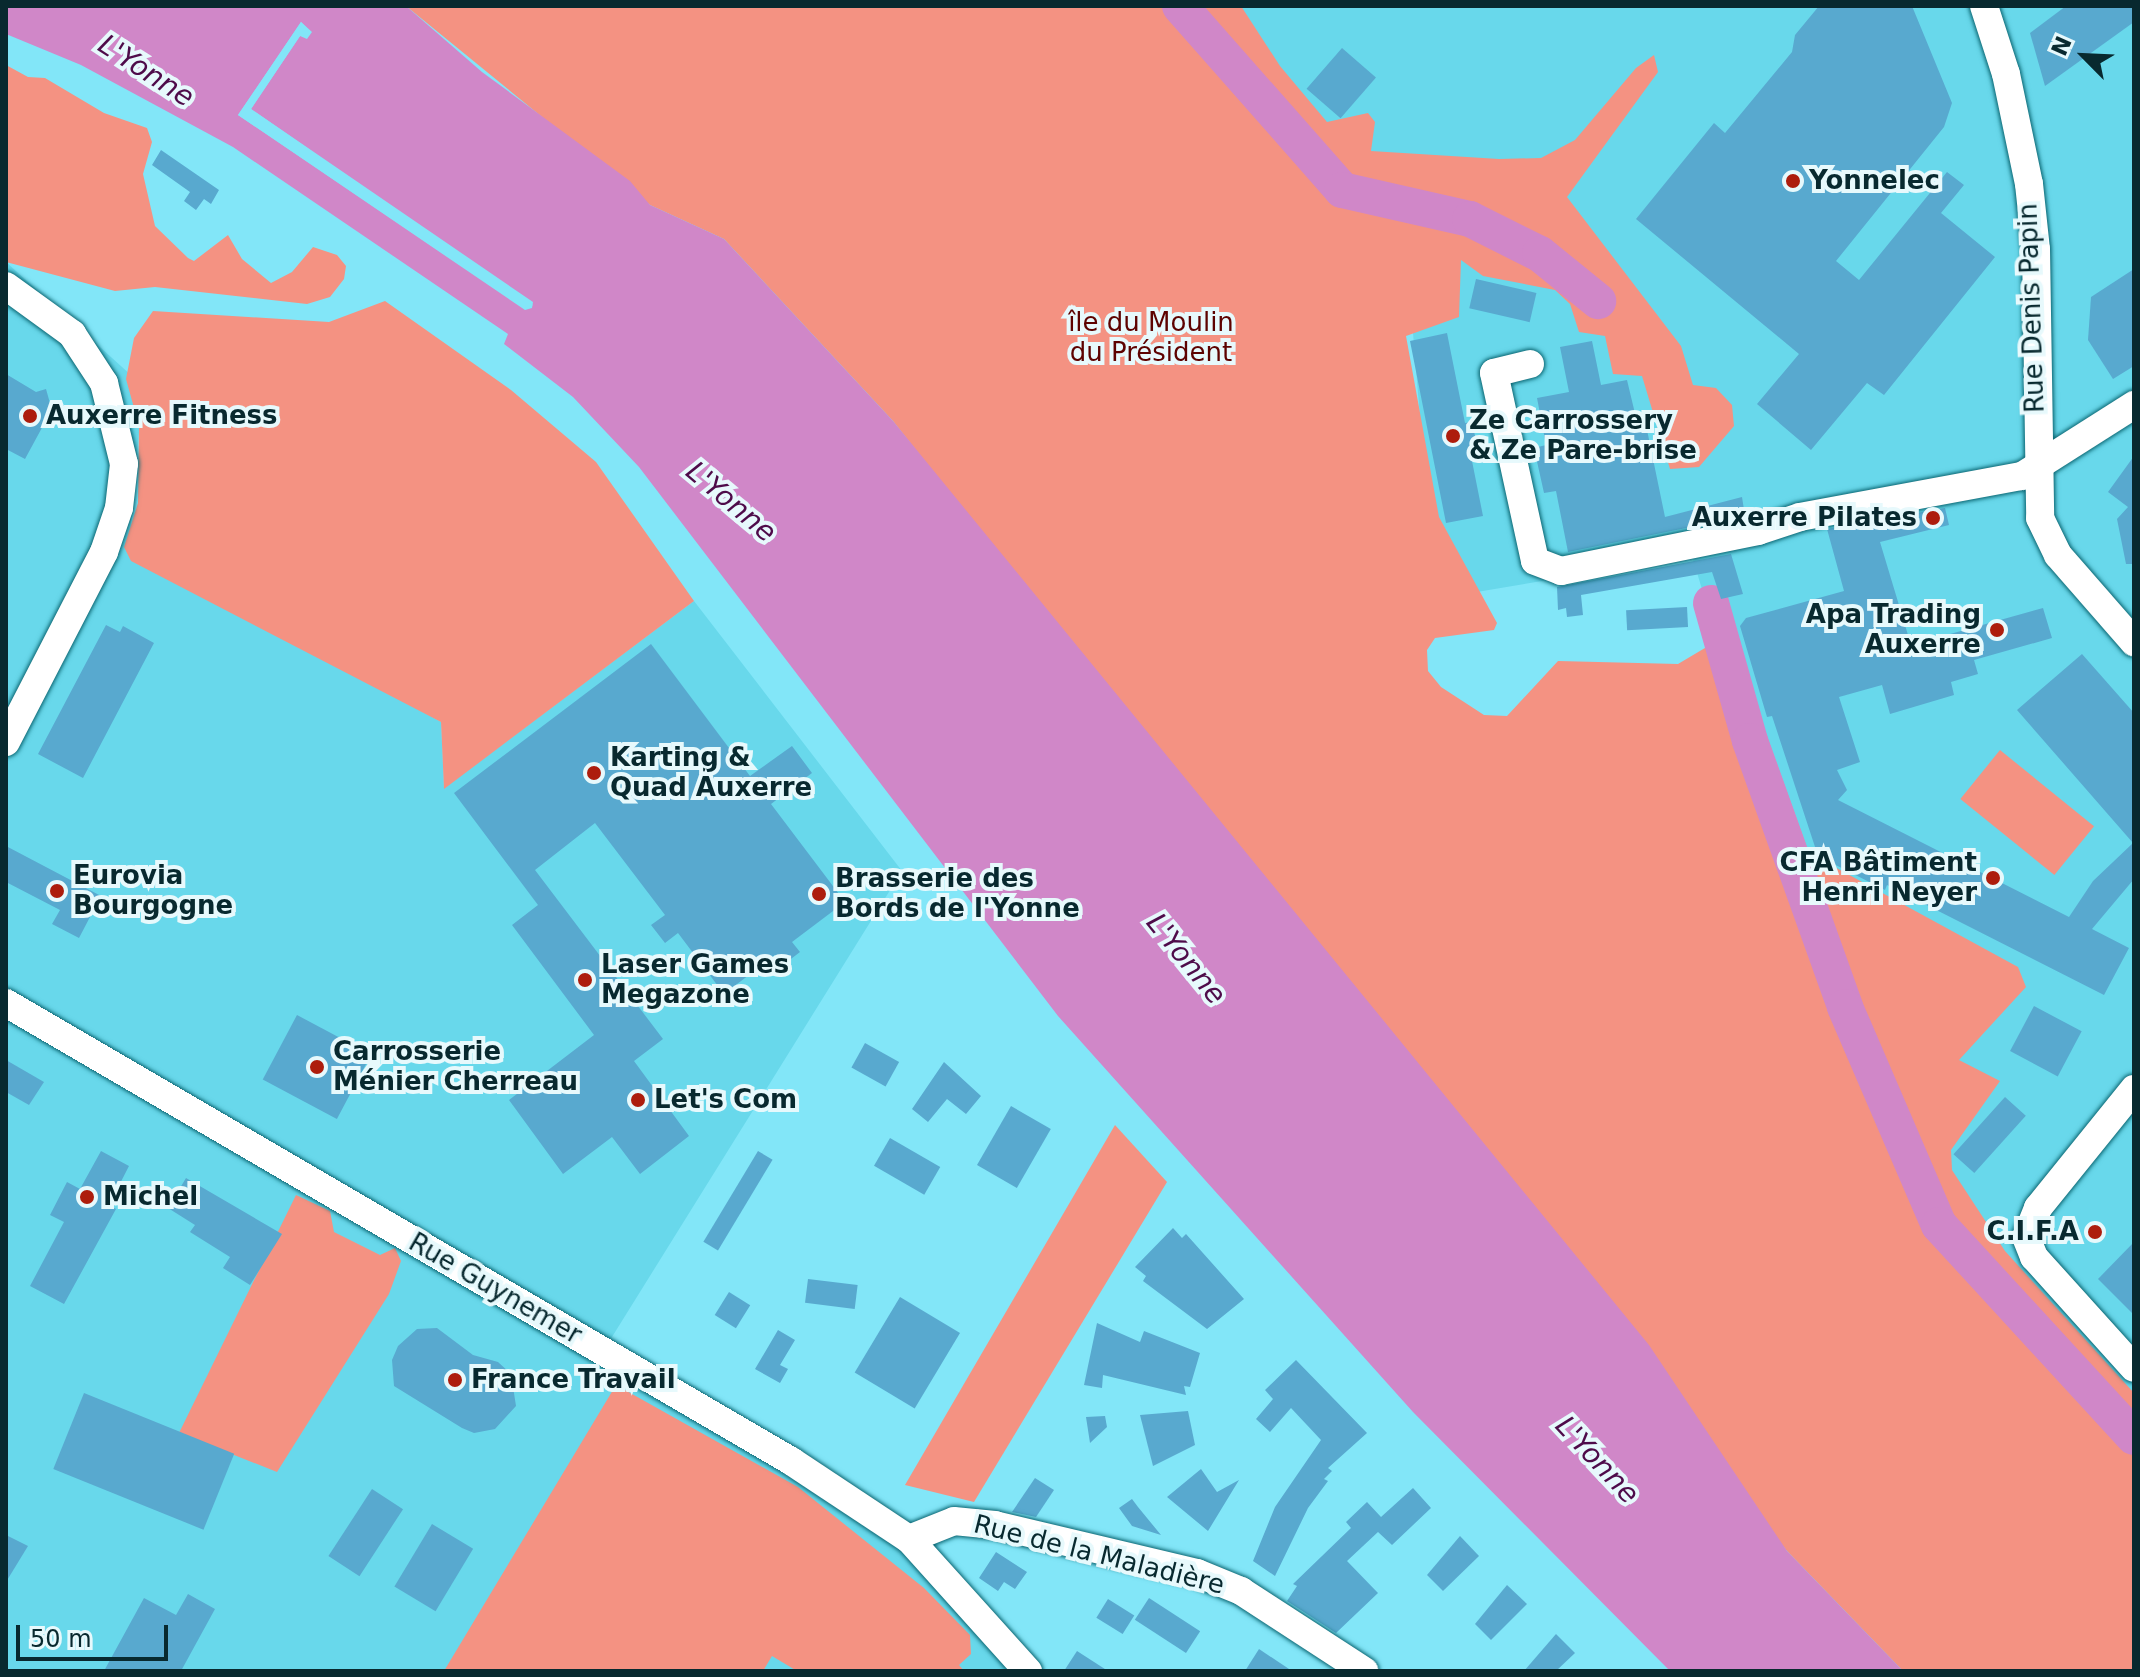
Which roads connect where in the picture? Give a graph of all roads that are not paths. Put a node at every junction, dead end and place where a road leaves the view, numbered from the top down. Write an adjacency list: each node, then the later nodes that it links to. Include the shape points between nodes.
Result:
1 (1984, 6): 5 (street, Rue Denis Papin, via 2006,74 2029,184 2036,249)
2 (6, 286): 7 (street, via 72,334 104,383 124,464 119,508 104,552)
3 (1530, 364): 5 (street, via 1494,373 1535,561 1561,571)
4 (2134, 405): 5 (street)
5 (2036, 471): 6 (street, Rue Denis Papin, via 2046,537)
6 (2134, 642)
7 (6, 742)
8 (6, 1003): 11 (street, Rue Guynemer, via 791,1461)
9 (2134, 1089): 10 (street, via 2028,1225 2028,1246)
10 (2134, 1368)
11 (909, 1539): 12 (street, Rue Guynemer); 13 (street, Rue de la Maladière, via 954,1521 995,1525 1197,1573 1241,1591)
12 (1028, 1671)
13 (1364, 1671)

